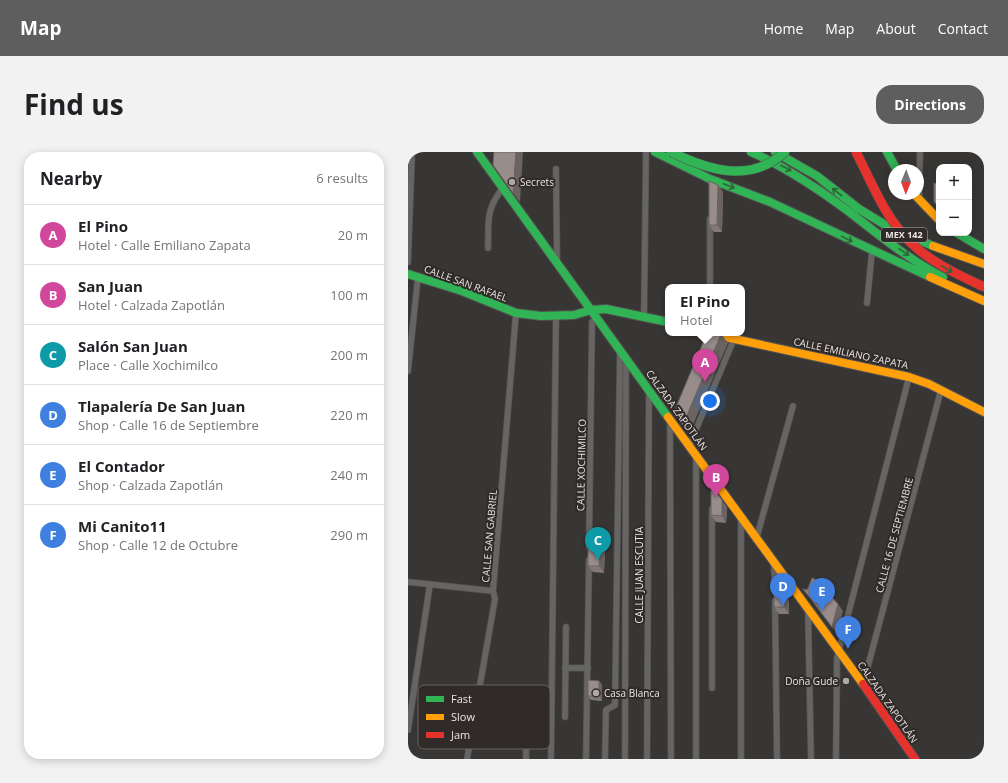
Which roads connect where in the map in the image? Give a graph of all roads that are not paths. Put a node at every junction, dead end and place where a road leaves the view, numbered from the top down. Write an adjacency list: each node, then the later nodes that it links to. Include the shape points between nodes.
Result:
1 (412, 152): 23 (street)
2 (477, 152): 15 (main road, CALZADA ZAPOTLÁN)
3 (646, 152): 36 (street)
4 (655, 152): 22 (main road, one-way to 22, via 710,182 770,202)
5 (671, 152): 8 (main road, bridge, via 701,167 733,172 759,167)
6 (751, 152): 30 (main road, one-way to 30, via 809,182 932,272)
7 (775, 152): 25 (main road, one-way to 7, via 887,226 859,209 817,176)
8 (785, 152)
9 (856, 152): 29 (main road, MEX 142, one-way to 29, bridge, via 887,212 911,244 954,273)
10 (886, 152): 12 (main road)
11 (920, 152): 13 (street)
12 (893, 164)
13 (919, 164)
14 (556, 169): 24 (street)
15 (503, 188): 20 (street, via 490,208); 24 (main road, CALZADA ZAPOTLÁN)
16 (918, 200): 18 (main road, MEX 142)
17 (710, 210): 28 (street)
18 (936, 217)
19 (962, 236): 21 (main road)
20 (488, 248)
21 (984, 249)
22 (872, 251): 31 (main road); 32 (street)
23 (408, 262)
24 (557, 262): 33 (main road, CALZADA ZAPOTLÁN)
25 (984, 264)
26 (408, 274): 27 (main road, CALLE SAN RAFAEL)
27 (418, 277): 34 (main road, CALLE SAN RAFAEL, via 462,291); 43 (street)
28 (710, 284)
29 (984, 287)
30 (984, 297)
31 (984, 301)
32 (867, 303)
33 (591, 310): 35 (main road, CALLE SAN RAFAEL, via 574,315); 36 (main road, via 606,308); 37 (main road, CALZADA ZAPOTLÁN)
34 (516, 313): 35 (main road, CALLE SAN RAFAEL); 60 (street, CALLE SAN GABRIEL)
35 (556, 315): 73 (street)
36 (644, 316): 38 (main road)
37 (597, 319): 41 (main road, CALZADA ZAPOTLÁN); 65 (street, CALLE XOCHIMILCO, via 592,322)
38 (665, 321)
39 (722, 336): 40 (main road, CALLE EMILIANO ZAPATA)
40 (734, 339): 44 (main road, CALLE EMILIANO ZAPATA); 50 (street)
41 (620, 349): 42 (main road, CALZADA ZAPOTLÁN); 75 (street, via 615,705 606,710)
42 (626, 359): 46 (main road, CALZADA ZAPOTLÁN); 76 (street)
43 (408, 371)
44 (909, 377): 45 (main road, CALLE EMILIANO ZAPATA); 63 (street)
45 (942, 390): 48 (main road, CALLE EMILIANO ZAPATA); 67 (street, CALLE 16 DE SEPTIEMBRE)
46 (649, 392): 49 (main road, CALZADA ZAPOTLÁN); 77 (street, CALLE JUAN ESCUTIA)
47 (793, 406): 56 (street)
48 (984, 412)
49 (670, 420): 50 (main road, CALZADA ZAPOTLÁN); 78 (street)
50 (689, 446): 51 (main road, CALZADA ZAPOTLÁN)
51 (696, 455): 52 (main road, CALZADA ZAPOTLÁN); 79 (street)
52 (712, 476): 53 (street); 55 (main road, CALZADA ZAPOTLÁN)
53 (712, 488)
54 (712, 501): 68 (street)
55 (741, 518): 56 (main road, CALZADA ZAPOTLÁN); 80 (street)
56 (756, 540): 57 (main road, CALZADA ZAPOTLÁN)
57 (774, 564): 61 (main road, CALZADA ZAPOTLÁN); 81 (street)
58 (408, 582): 59 (street)
59 (430, 584): 60 (street); 70 (street)
60 (494, 591): 66 (street, CALLE SAN GABRIEL, via 495,599)
61 (808, 609): 63 (main road, CALZADA ZAPOTLÁN); 82 (street)
62 (566, 627): 64 (street)
63 (840, 651): 67 (main road, CALZADA ZAPOTLÁN); 83 (street, via 836,667)
64 (565, 668): 65 (street); 69 (street)
65 (588, 668): 74 (street, CALLE XOCHIMILCO)
66 (480, 685)
67 (863, 685): 84 (main road, CALZADA ZAPOTLÁN)
68 (712, 688)
69 (565, 717)
70 (408, 730)
71 (469, 749): 72 (street, CALLE SAN GABRIEL)
72 (467, 759)
73 (550, 759)
74 (586, 759)
75 (605, 759)
76 (625, 759)
77 (647, 759)
78 (671, 759)
79 (696, 759)
80 (741, 759)
81 (778, 759)
82 (811, 759)
83 (836, 759)
84 (915, 759)

